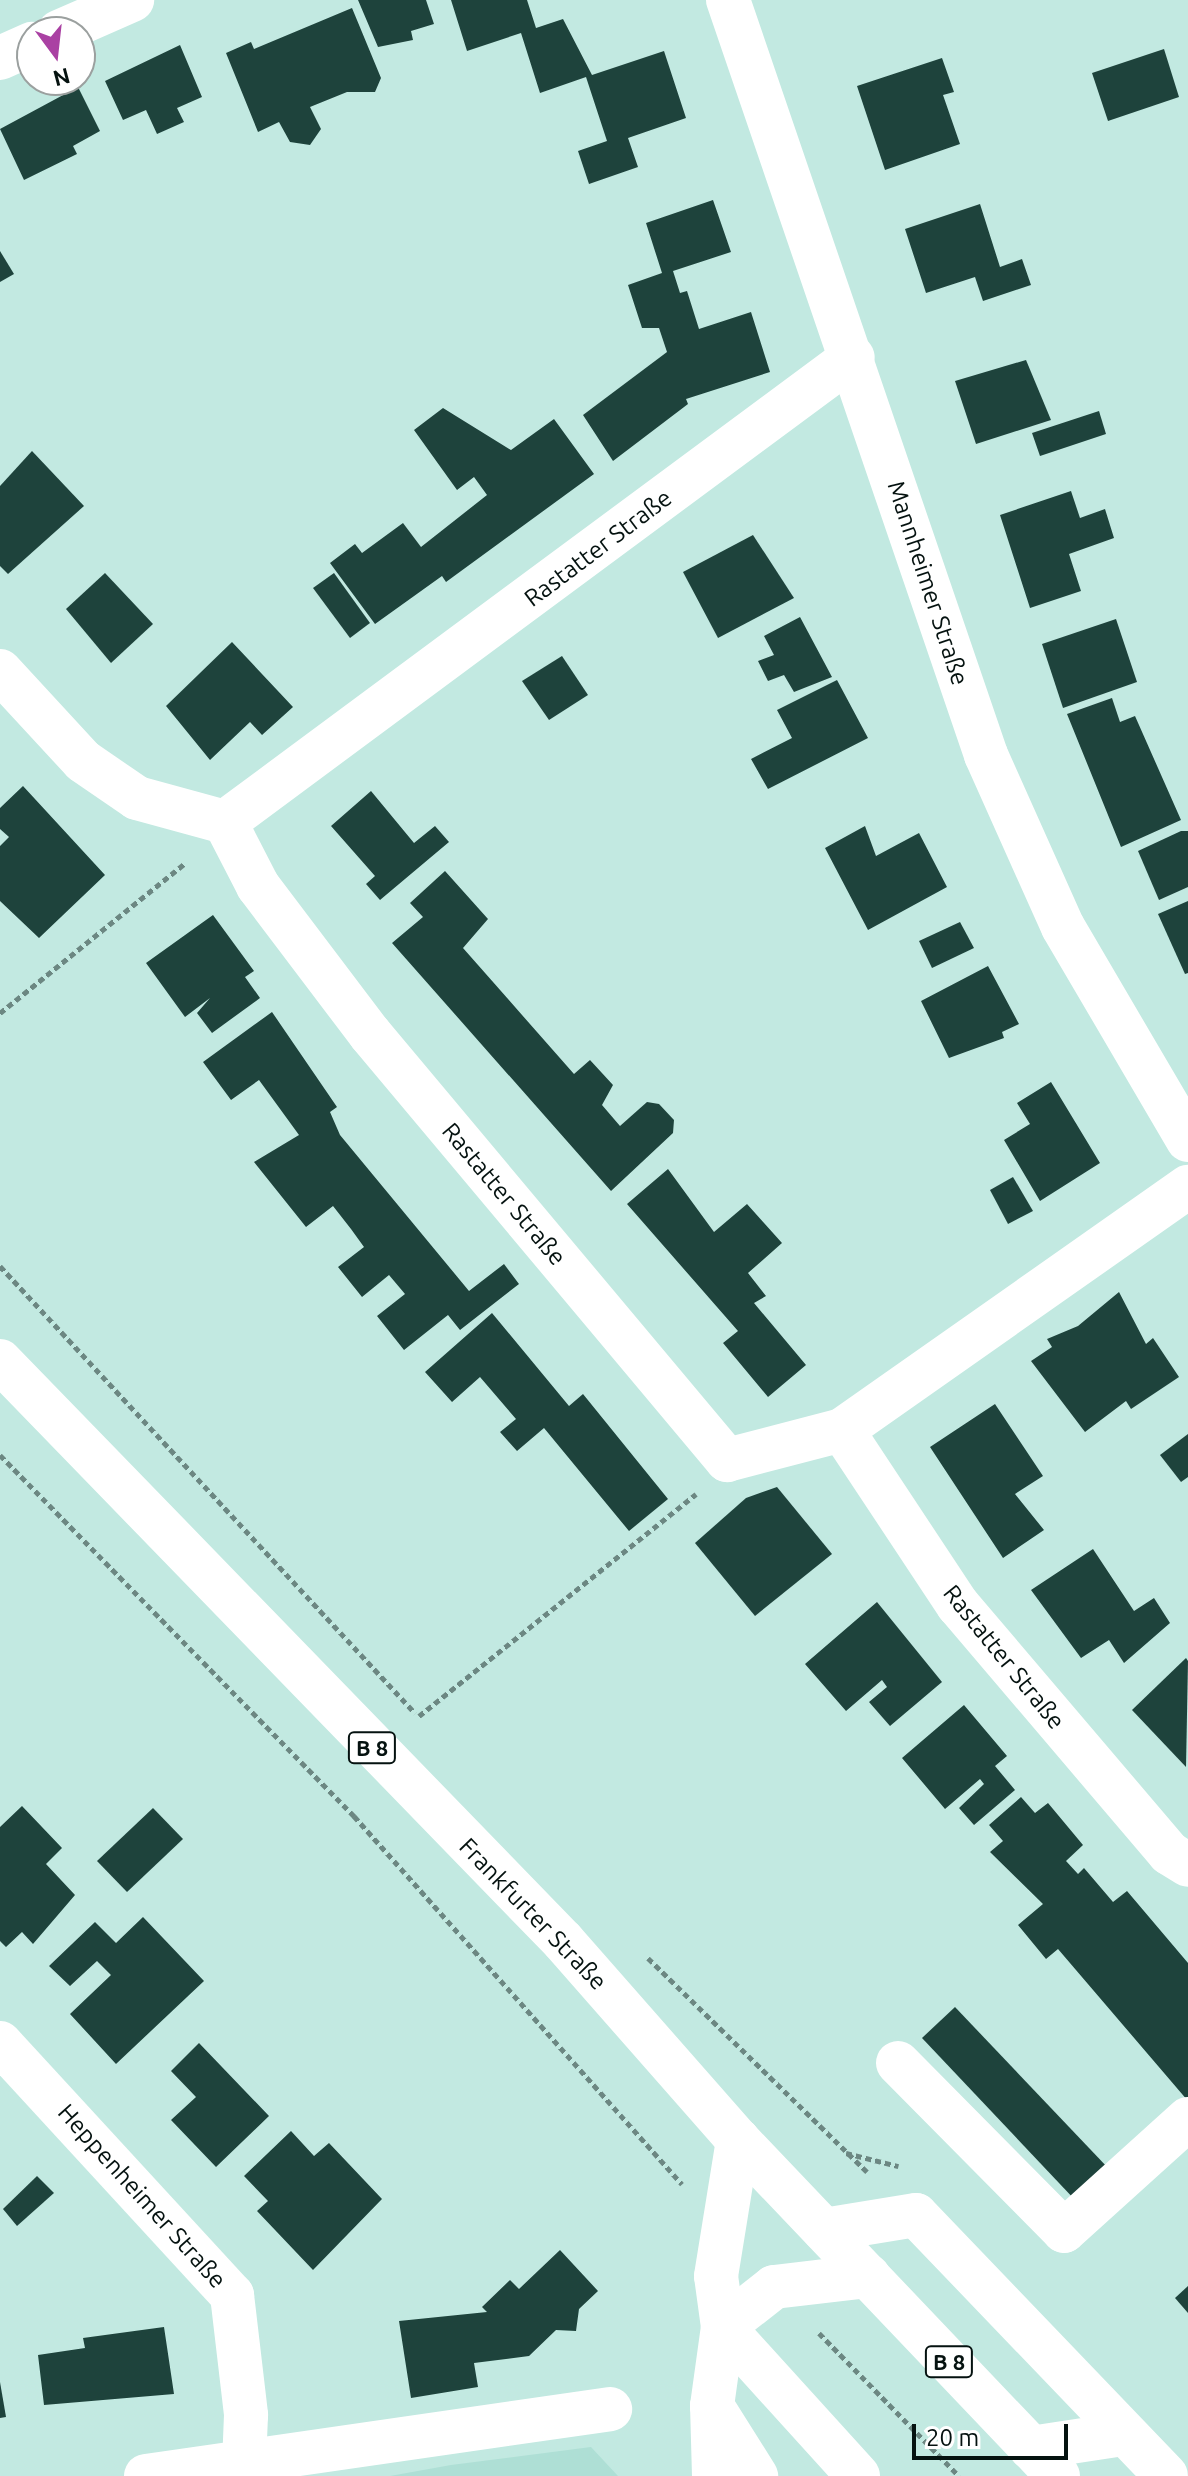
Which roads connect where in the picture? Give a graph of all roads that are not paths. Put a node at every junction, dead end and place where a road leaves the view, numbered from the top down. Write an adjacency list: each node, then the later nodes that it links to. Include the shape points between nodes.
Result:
1 (132, 0): 3 (street)
2 (728, 0): 4 (street, Mannheimer Straße)
3 (96, 16)
4 (853, 357): 6 (street, Rastatter Straße); 7 (street, Mannheimer Straße, via 986,755 1063,927)
5 (0, 671): 6 (street, via 83,761 137,798)
6 (225, 822): 10 (street, Rastatter Straße, via 258,886 370,1034 727,1460)
7 (1188, 1140)
8 (1188, 1187): 10 (street)
9 (0, 1361): 15 (street, Frankfurter Straße / B 8, via 563,1941)
10 (842, 1430): 11 (street, Rastatter Straße, via 958,1605 1169,1853)
11 (1188, 1865)
12 (0, 2043): 23 (street, Heppenheimer Straße, via 232,2295 246,2415)
13 (898, 2063): 14 (street, via 1064,2231)
14 (1188, 2119)
15 (738, 2140): 16 (street, Frankfurter Straße / B 8); 18 (street, via 716,2276)
16 (824, 2230): 17 (street, Frankfurter Straße / B 8); 21 (street, via 916,2215)
17 (868, 2276): 18 (street, via 774,2287); 22 (street, Frankfurter Straße / B 8)
18 (723, 2327): 19 (street); 27 (street)
19 (712, 2406): 25 (street); 26 (street)
20 (610, 2409): 23 (street)
21 (1123, 2434): 22 (street); 28 (street)
22 (1044, 2462)
23 (244, 2464): 24 (street)
24 (146, 2476)
25 (714, 2476)
26 (756, 2476)
27 (858, 2476)
28 (1166, 2476)

